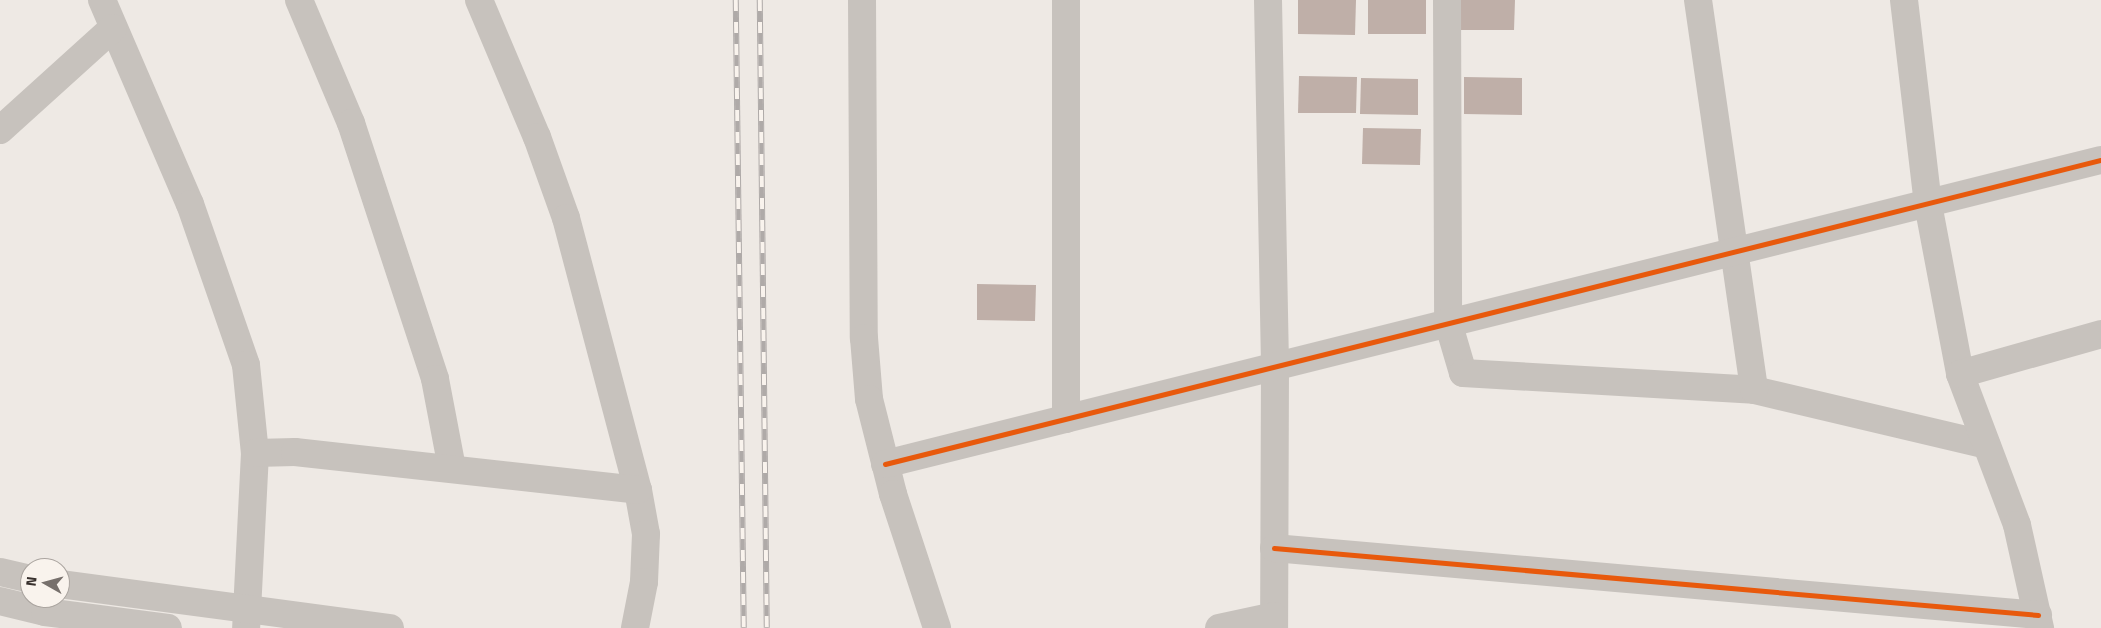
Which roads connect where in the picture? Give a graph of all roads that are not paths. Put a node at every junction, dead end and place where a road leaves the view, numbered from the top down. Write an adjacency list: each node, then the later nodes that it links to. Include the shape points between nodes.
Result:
1 (102, 0): 10 (street)
2 (298, 0): 24 (street, via 351,123 367,170 435,379)
3 (479, 0): 25 (street, via 537,137 566,218)
4 (862, 0): 23 (street, via 864,338 869,399)
5 (1066, 0): 20 (street)
6 (1268, 0): 17 (street)
7 (1447, 0): 15 (street)
8 (1698, 0): 14 (street)
9 (1904, 0): 13 (street)
10 (113, 28): 11 (street); 22 (street, via 190,204 242,356)
11 (0, 130)
12 (2101, 160): 13 (street)
13 (1928, 204): 14 (street); 18 (street)
14 (1736, 251): 15 (street); 19 (street)
15 (1448, 322): 17 (street); 19 (street, via 1463,373)
16 (2101, 334): 18 (street)
17 (1275, 367): 20 (street); 26 (street)
18 (1960, 374): 21 (street, via 1968,404)
19 (1754, 390): 21 (street)
20 (1066, 419): 23 (street)
21 (1987, 445): 32 (street, via 2017,525)
22 (255, 453): 24 (street, via 295,452); 31 (street)
23 (885, 464): 37 (street)
24 (452, 468): 25 (street)
25 (638, 490): 36 (street, via 646,534 644,582)
26 (1274, 548): 32 (street); 33 (street)
27 (0, 572): 28 (street)
28 (20, 577)
29 (70, 586): 31 (street)
30 (0, 601): 34 (street, via 44,612)
31 (247, 618): 35 (street)
32 (2039, 621)
33 (1274, 622): 38 (street)
34 (168, 628)
35 (390, 628)
36 (635, 628)
37 (938, 628)
38 (1220, 628)

